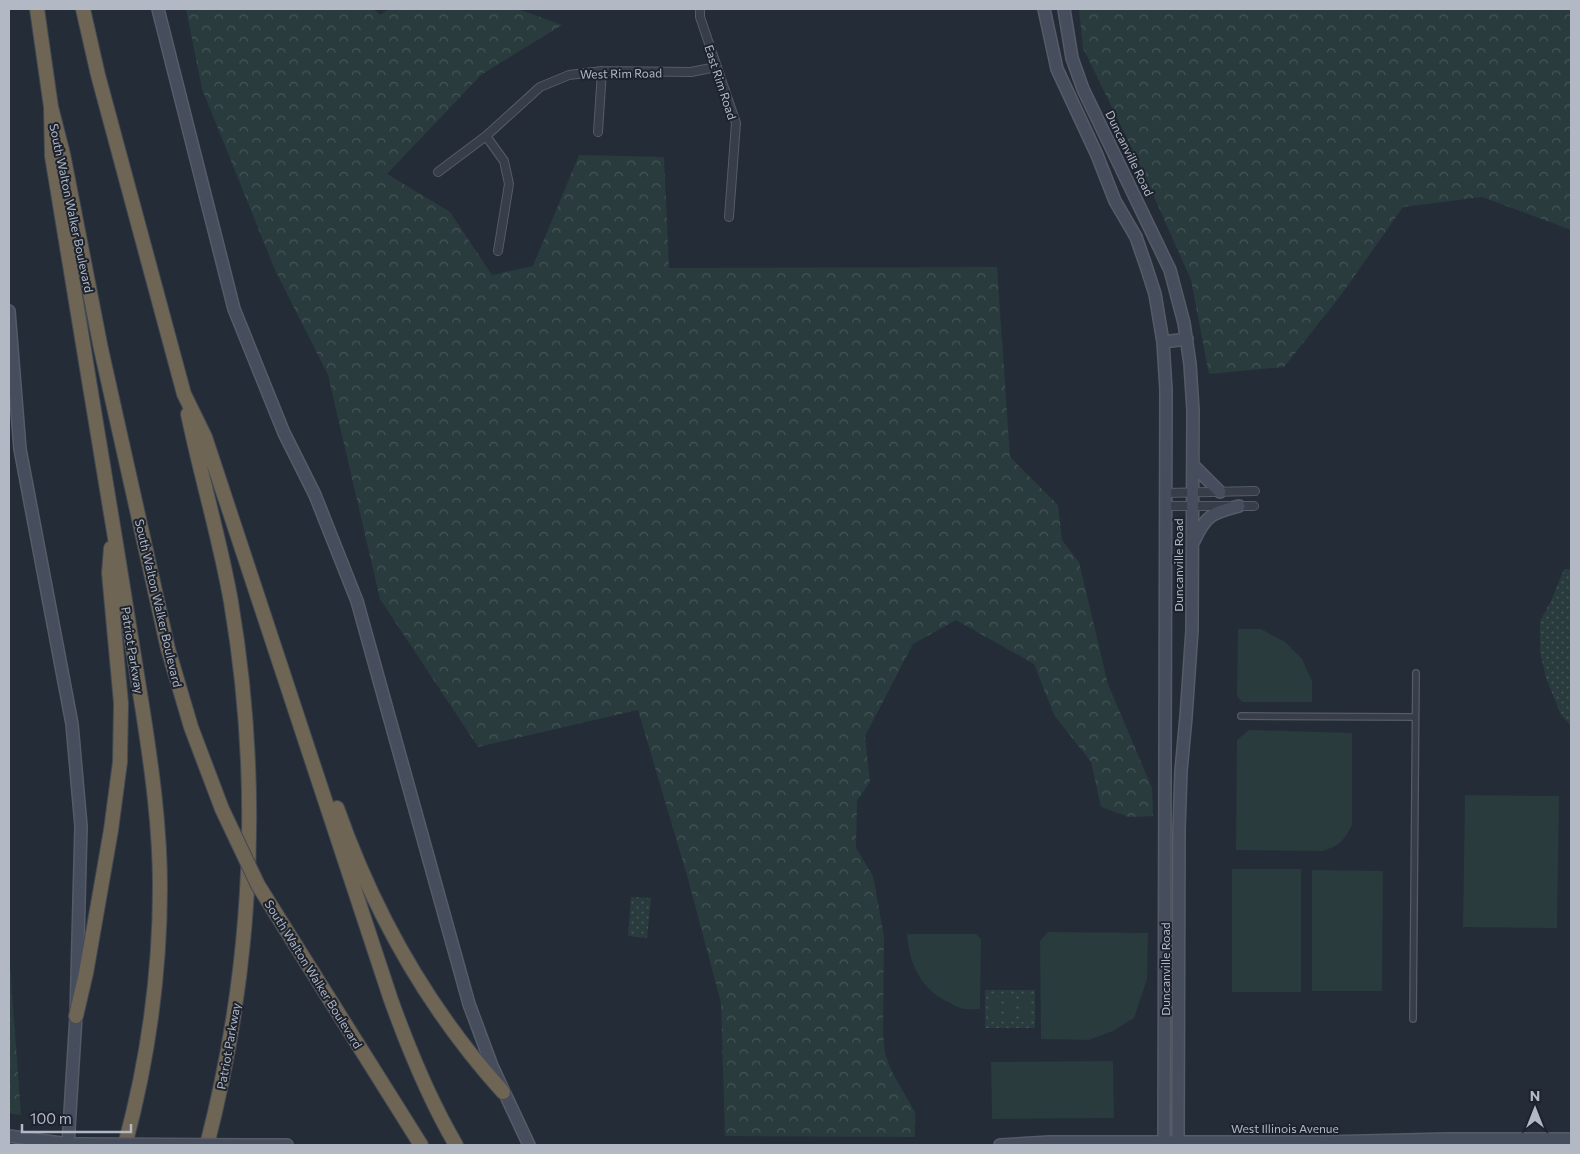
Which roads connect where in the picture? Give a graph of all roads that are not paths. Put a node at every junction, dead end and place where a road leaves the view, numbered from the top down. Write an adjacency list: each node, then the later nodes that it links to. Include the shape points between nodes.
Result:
1 (37, 9): 11 (highway, South Walton Walker Boulevard)
2 (83, 9): 22 (highway)
3 (158, 9): 40 (main road, via 234,309 284,433 315,495 357,602 469,1004)
4 (700, 9): 9 (street, East Rim Road)
5 (1044, 9): 8 (main road, Duncanville Road)
6 (1064, 9): 7 (main road, Duncanville Road)
7 (1070, 47): 8 (main road); 15 (main road, Duncanville Road, via 1083,89)
8 (1053, 53): 16 (main road, Duncanville Road, via 1057,69)
9 (716, 67): 10 (street, West Rim Road, via 691,72); 17 (street, East Rim Road, via 736,123)
10 (602, 71): 12 (street); 13 (street, West Rim Road, via 569,75 540,87)
11 (50, 107): 32 (highway, Patriot Parkway, via 52,156); 54 (highway, South Walton Walker Boulevard, bridge, via 63,154 101,349 168,649 191,727 222,809 258,885)
12 (598, 132)
13 (486, 136): 14 (street, West Rim Road); 18 (street, via 504,161 509,184)
14 (438, 172)
15 (1133, 192): 16 (main road); 20 (main road, Duncanville Road, via 1170,270)
16 (1116, 201): 21 (main road, Duncanville Road, via 1136,237 1146,266 1155,294)
17 (729, 217)
18 (498, 251)
19 (9, 311): 38 (main road, via 20,449 72,724 81,826)
20 (1187, 339): 21 (main road); 23 (main road, Duncanville Road, via 1193,410)
21 (1163, 342): 26 (main road, Duncanville Road)
22 (184, 394): 35 (highway, via 205,438); 51 (highway, Patriot Parkway, via 221,550 236,638 246,717 250,814 248,892 239,987)
23 (1193, 465): 25 (main road); 27 (main road, Duncanville Road)
24 (1255, 491): 25 (street)
25 (1220, 492): 27 (street)
26 (1165, 493): 27 (street); 28 (main road, Duncanville Road)
27 (1192, 493): 29 (main road, Duncanville Road)
28 (1165, 506): 29 (street); 46 (main road, Duncanville Road)
29 (1192, 506): 30 (street); 33 (main road, Duncanville Road)
30 (1239, 506): 31 (street); 33 (main road, via 1218,512 1202,523)
31 (1254, 506)
32 (112, 523): 38 (highway, via 109,573 120,676 120,762 111,830); 50 (highway, Patriot Parkway, via 152,771 160,885 159,939 148,1042)
33 (1192, 545): 47 (main road, Duncanville Road, via 1192,653 1180,771)
34 (1416, 672): 37 (street)
35 (288, 691): 40 (highway, via 311,735 350,845 389,929 428,996 477,1063); 55 (highway, via 396,1016 432,1100)
36 (1241, 716): 37 (street)
37 (1415, 717): 39 (street)
38 (76, 1016): 49 (main road)
39 (1413, 1019)
40 (503, 1092): 56 (main road)
41 (9, 1136): 49 (main road)
42 (1571, 1139): 43 (main road, West Illinois Avenue)
43 (1447, 1142): 48 (main road, West Illinois Avenue)
44 (88, 1144): 45 (main road, bridge); 49 (main road)
45 (247, 1144): 52 (main road)
46 (1164, 1144): 47 (main road, West Illinois Avenue); 57 (main road, West Illinois Avenue, via 1049,1142)
47 (1178, 1144): 48 (main road, West Illinois Avenue)
48 (1323, 1144)
49 (68, 1145)
50 (125, 1145)
51 (207, 1145)
52 (262, 1145): 53 (main road)
53 (287, 1145)
54 (421, 1145)
55 (456, 1145)
56 (529, 1145)
57 (1000, 1145)

